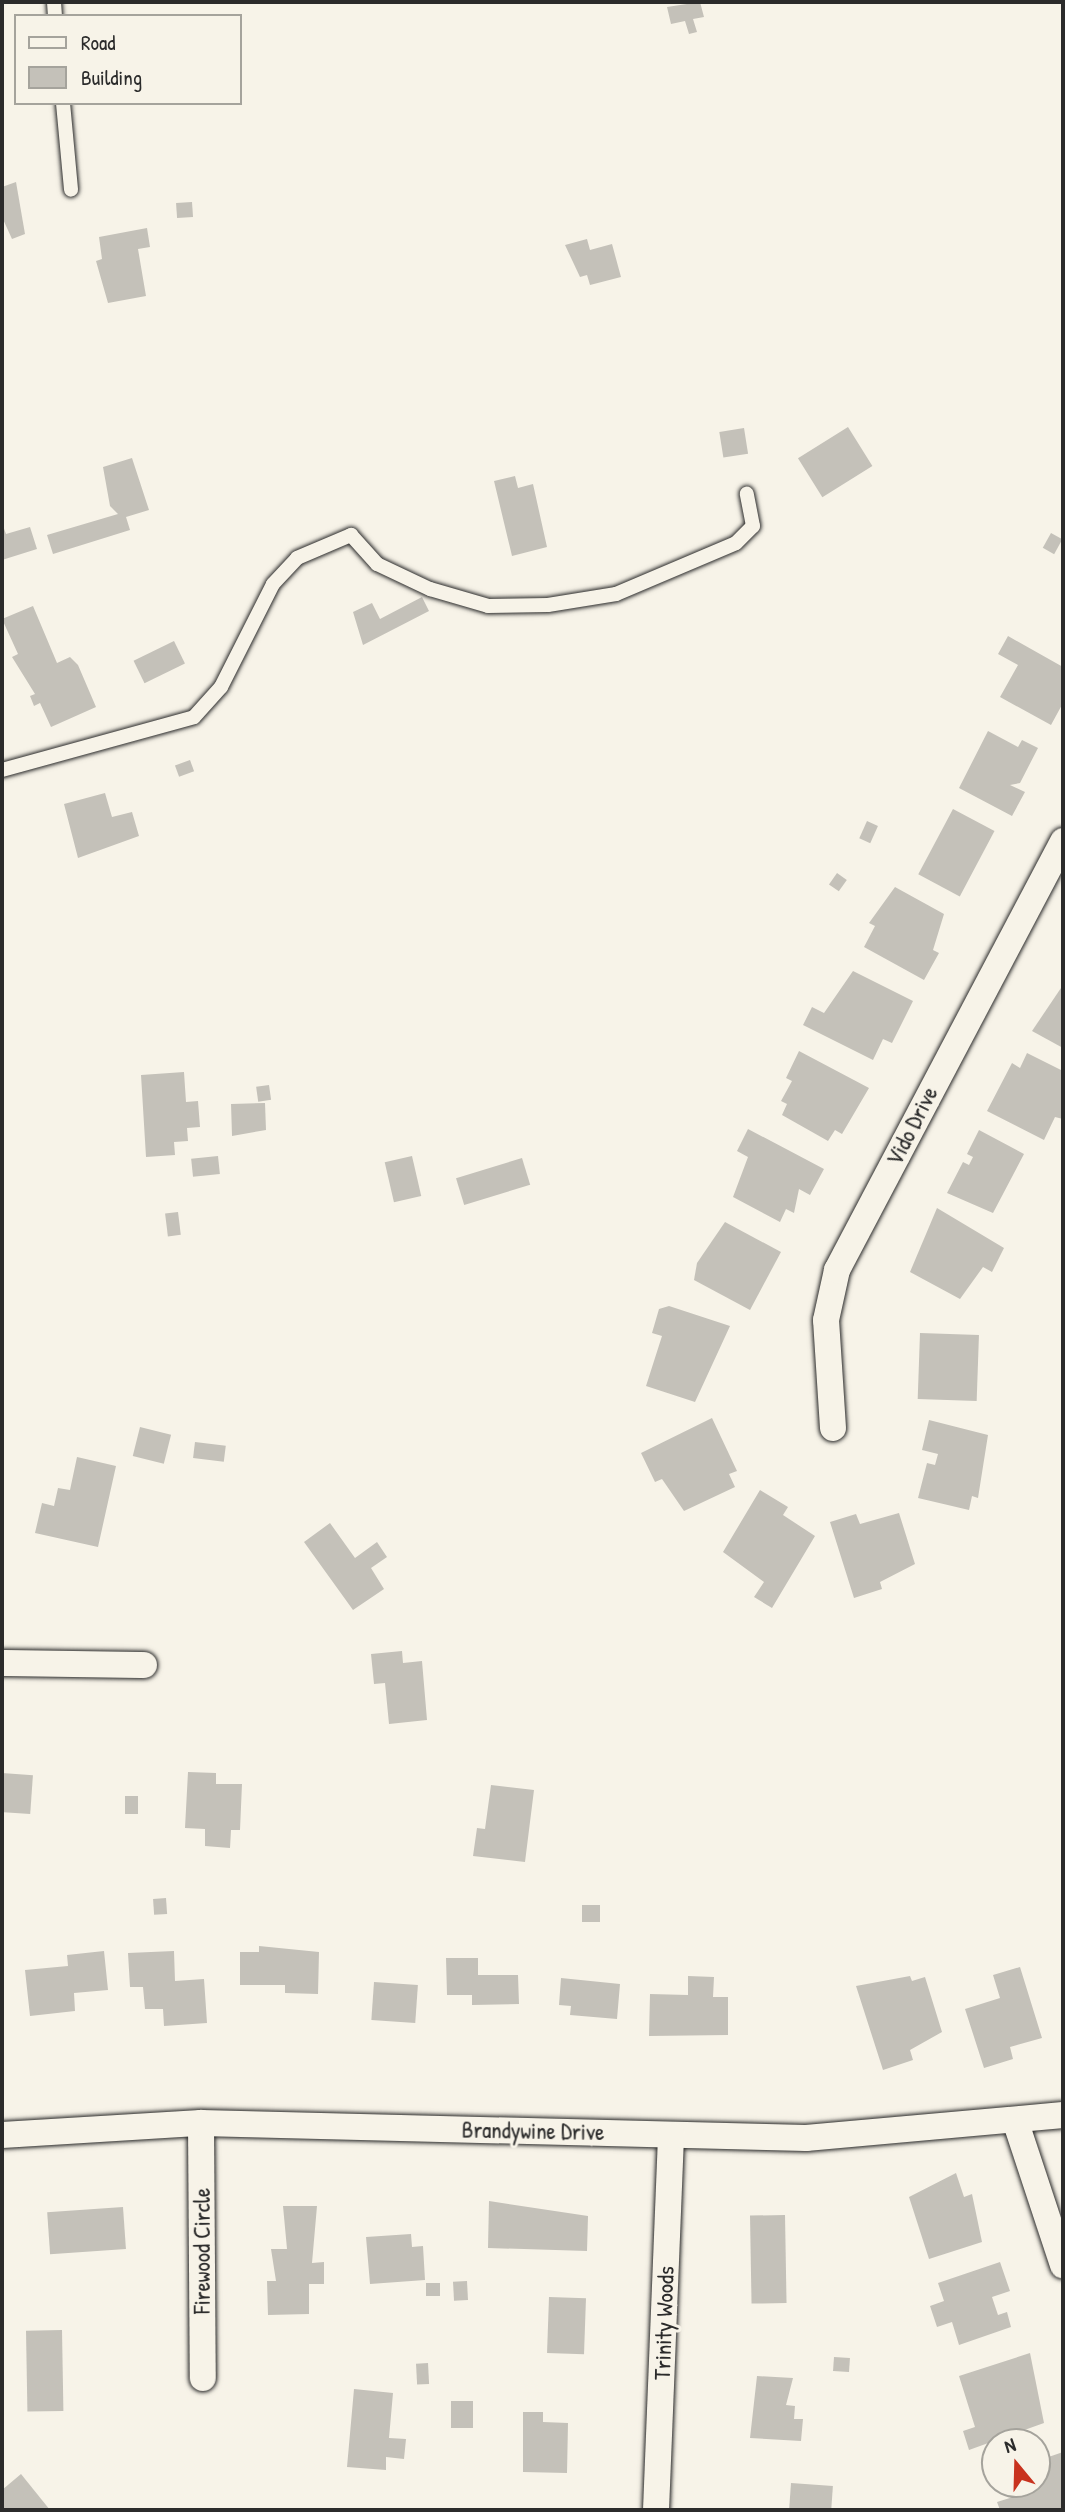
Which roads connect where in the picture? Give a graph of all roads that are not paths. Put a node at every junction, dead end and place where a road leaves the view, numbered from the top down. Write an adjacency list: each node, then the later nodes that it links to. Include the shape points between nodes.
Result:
1 (63, 105): 2 (lane)
2 (71, 190)
3 (747, 494): 4 (lane, via 753,526 736,543 616,594 548,605 488,606 430,589 377,564 351,535 297,558 273,584 220,687 194,717)
4 (2, 771)
5 (1063, 841): 6 (street, Vido Drive, via 837,1270 826,1320)
6 (833, 1429)
7 (2, 1663): 8 (street)
8 (144, 1665)
9 (1063, 2115): 11 (street, Brandywine Drive)
10 (201, 2123): 12 (street, Brandywine Drive); 13 (street, Brandywine Drive); 15 (street, Firewood Circle)
11 (1016, 2123): 12 (street, Brandywine Drive, via 806,2138); 14 (street)
12 (670, 2135): 16 (street, Trinity Woods)
13 (2, 2136)
14 (1063, 2265)
15 (203, 2378)
16 (656, 2510)

